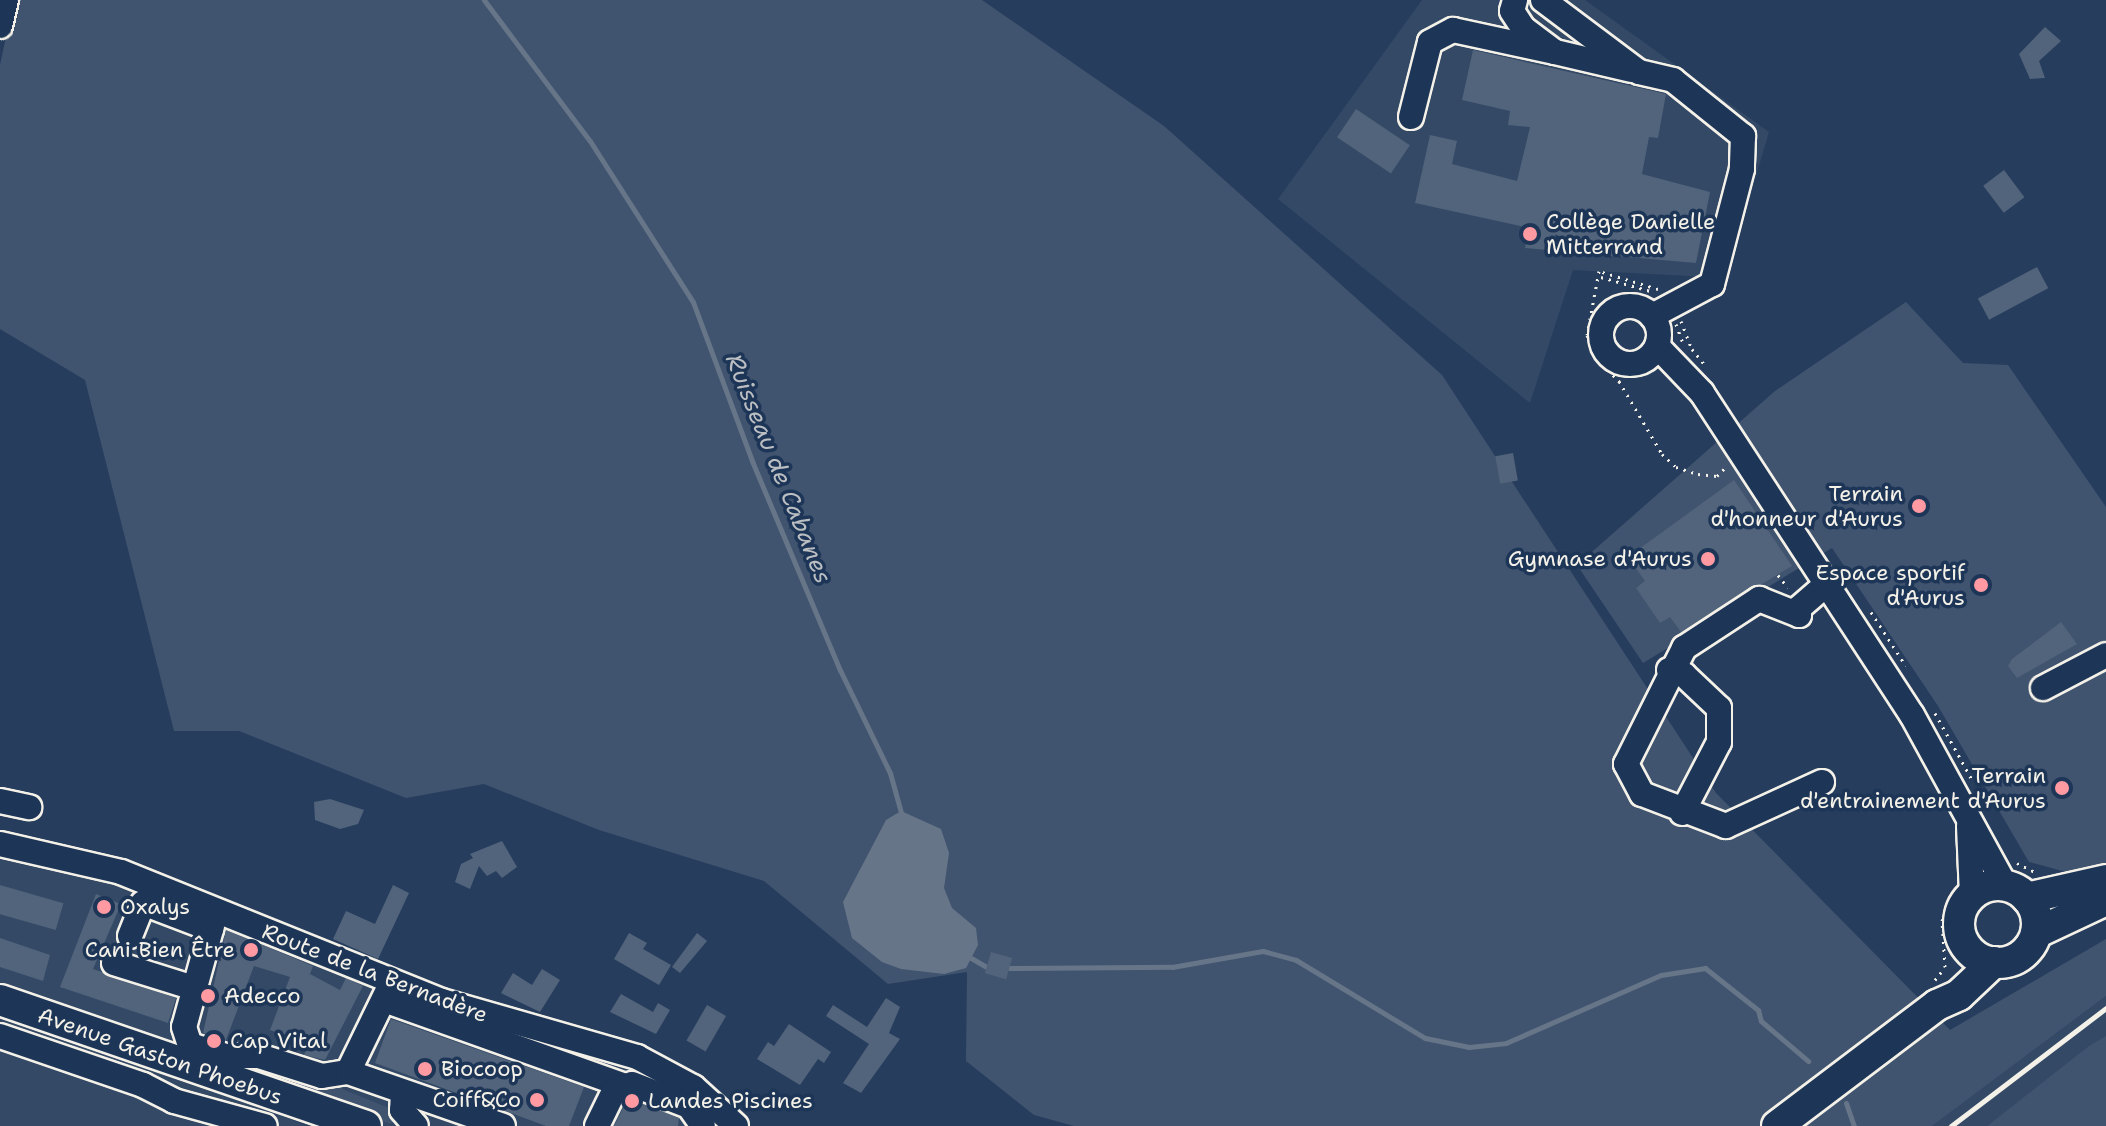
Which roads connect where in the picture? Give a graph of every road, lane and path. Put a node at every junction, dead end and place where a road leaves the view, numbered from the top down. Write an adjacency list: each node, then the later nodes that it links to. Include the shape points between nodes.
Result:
1 (6, 0): 4 (street)
2 (1515, 0): 5 (street, via 1512,11 1523,28)
3 (1543, 0): 6 (street)
4 (0, 26)
5 (1555, 52): 6 (street); 7 (street, via 1453,30 1430,42)
6 (1639, 72): 9 (street, via 1673,80 1743,136 1742,169 1712,284)
7 (1411, 117)
8 (1599, 271): 11 (path, via 1587,335 1596,358 1619,381 1662,454 1676,467 1717,476)
9 (1652, 316): 10 (street); 10 (street, via 1636,307 1618,310 1604,323 1603,343 1624,363 1643,361)
10 (1657, 346): 12 (street, via 1702,393)
11 (1728, 464)
12 (1827, 584): 14 (street, via 1799,608 1799,615 1770,604 1700,650); 20 (street, via 1918,724)
13 (2106, 655): 15 (street)
14 (1677, 673): 19 (street, via 1719,708 1719,742); 19 (street, via 1626,764 1642,794)
15 (2043, 688)
16 (1822, 782): 19 (street, via 1726,826)
17 (0, 801): 18 (street)
18 (29, 807)
19 (1682, 813)
20 (1969, 824): 22 (street); 24 (street)
21 (0, 844): 25 (street, Route de la Bernadère, via 85,861)
22 (2023, 880): 23 (main road); 24 (main road); 28 (main road, via 2037,920)
23 (2106, 880)
24 (1963, 893): 30 (main road, via 1959,920); 35 (path, via 1942,921 1945,967)
25 (147, 894): 27 (street, Route de la Bernadère); 29 (street)
26 (2106, 900): 28 (main road)
27 (214, 920): 33 (street); 34 (street, Route de la Bernadère)
28 (2036, 933): 31 (main road, via 2020,955)
29 (130, 936)
30 (1965, 945): 31 (main road); 35 (main road)
31 (1994, 962): 35 (main road, via 1959,995)
32 (114, 963): 33 (street)
33 (194, 988): 38 (street, via 184,1027 190,1045 227,1056 259,1056 322,1076)
34 (388, 990): 38 (street); 39 (street); 47 (street, Route de la Bernadère, via 637,1057 693,1087)
35 (1934, 996): 48 (main road)
36 (0, 1000): 43 (main road, Avenue Gaston Phoebus)
37 (0, 1036): 42 (street, via 143,1085 174,1101)
38 (348, 1072): 40 (street)
39 (623, 1085): 41 (street, via 653,1089 689,1106); 46 (street, via 614,1091)
40 (403, 1093): 44 (street, via 402,1110); 45 (street)
41 (701, 1125)
42 (265, 1126)
43 (366, 1126)
44 (416, 1126)
45 (503, 1126)
46 (597, 1126)
47 (736, 1126)
48 (1777, 1126)

